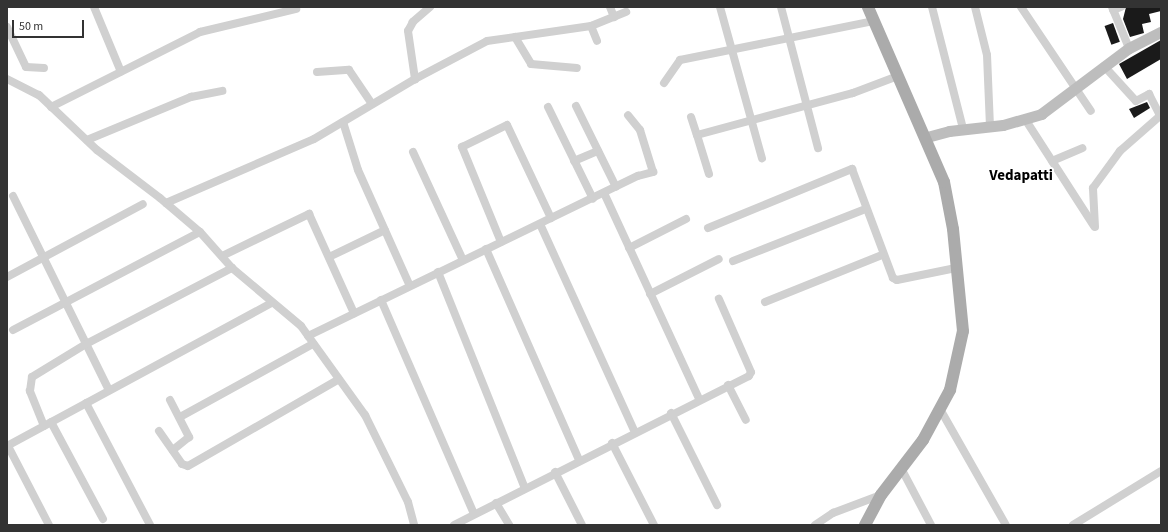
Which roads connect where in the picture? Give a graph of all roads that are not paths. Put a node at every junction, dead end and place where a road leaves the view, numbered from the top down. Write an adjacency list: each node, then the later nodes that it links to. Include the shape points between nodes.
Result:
1 (94, 7): 27 (street)
2 (430, 7): 31 (street, via 413,22 408,31)
3 (610, 7): 14 (street)
4 (720, 7): 23 (street)
5 (781, 7): 20 (street)
6 (868, 7): 15 (main road)
7 (932, 7): 48 (street)
8 (975, 7): 47 (street, via 987,54)
9 (1021, 7): 33 (street)
10 (1121, 7): 12 (street)
11 (296, 9): 27 (street, via 200,32)
12 (1113, 9): 22 (street)
13 (626, 12): 14 (street)
14 (614, 17): 16 (street)
15 (873, 21): 20 (street); 29 (main road)
16 (591, 26): 19 (street); 21 (street)
17 (7, 27): 25 (street, via 26,67)
18 (1161, 32): 22 (street)
19 (515, 37): 26 (street, via 531,64); 31 (street, via 487,41)
20 (790, 38): 23 (street); 36 (street)
21 (597, 41)
22 (1129, 48): 24 (street)
23 (731, 49): 32 (street, via 680,60); 45 (street)
24 (1104, 66): 33 (street); 42 (street, via 1136,101 1150,94)
25 (44, 68)
26 (577, 68)
27 (121, 72): 38 (street)
28 (317, 72): 35 (street, via 348,70)
29 (898, 76): 36 (street, via 853,93); 50 (main road)
30 (7, 79): 38 (street, via 39,95)
31 (415, 79): 35 (street)
32 (664, 84)
33 (1074, 88): 40 (street); 44 (street, via 1041,114)
34 (222, 91): 51 (street, via 191,97)
35 (372, 104): 46 (street)
36 (808, 104): 45 (street); 52 (street)
37 (576, 106): 54 (street)
38 (51, 107): 51 (street)
39 (548, 108): 58 (street)
40 (1091, 111)
41 (628, 115): 60 (street, via 640,130 653,172)
42 (1161, 116): 57 (street, via 1120,151 1093,188 1095,227)
43 (691, 117): 49 (street)
44 (1025, 119): 47 (street); 57 (street)
45 (752, 121): 49 (street); 56 (street)
46 (342, 122): 64 (street, via 314,138); 71 (street, via 358,170)
47 (990, 127): 48 (street)
48 (963, 129): 50 (street)
49 (697, 135): 59 (street)
50 (927, 137): 84 (main road, via 944,182)
51 (87, 140): 64 (street)
52 (818, 148)
53 (1082, 148): 57 (street)
54 (598, 151): 58 (street); 60 (street)
55 (413, 152): 81 (street)
56 (762, 158)
57 (1052, 161)
58 (574, 162): 63 (street)
59 (708, 174)
60 (616, 187): 61 (street)
61 (604, 194): 63 (street); 74 (street)
62 (13, 196): 79 (street)
63 (593, 199): 67 (street)
64 (166, 203): 72 (street)
65 (143, 204): 79 (street)
66 (866, 209): 70 (street, via 852,169); 76 (street); 82 (street)
67 (551, 218): 69 (street); 73 (street, via 507,125 462,147)
68 (686, 219): 74 (street)
69 (540, 224): 73 (street); 111 (street)
70 (708, 228)
71 (385, 230): 78 (street); 87 (street)
72 (200, 232): 77 (street); 92 (street)
73 (501, 242): 75 (street)
74 (629, 248): 88 (street)
75 (486, 249): 81 (street); 115 (street)
76 (882, 255): 84 (street, via 897,280); 91 (street)
77 (222, 256): 78 (street, via 309,214); 83 (street)
78 (329, 258): 94 (street)
79 (43, 259): 86 (street); 92 (street)
80 (719, 259): 88 (street)
81 (463, 260): 85 (street)
82 (733, 261)
83 (232, 268): 93 (street); 97 (street)
84 (956, 268): 105 (main road, via 963,331 950,390)
85 (438, 272): 87 (street); 119 (street)
86 (7, 277)
87 (410, 286): 90 (street)
88 (650, 294): 102 (street)
89 (718, 299): 100 (street, via 751,372 749,376)
90 (382, 300): 94 (street); 123 (street)
91 (765, 302)
92 (64, 303): 95 (street); 97 (street)
93 (271, 303): 96 (street, via 301,326); 101 (street)
94 (354, 313): 96 (street)
95 (13, 330)
96 (308, 336): 98 (street)
97 (86, 344): 101 (street); 109 (street, via 29,381)
98 (313, 344): 99 (street); 107 (street)
99 (339, 379): 114 (street, via 195,463 182,464); 127 (street, via 365,415 408,502)
100 (728, 385): 102 (street); 108 (street)
101 (109, 390): 104 (street)
102 (699, 399): 106 (street)
103 (170, 400): 107 (street)
104 (86, 403): 109 (street); 126 (street)
105 (940, 409): 116 (main road, via 923,440); 135 (street)
106 (671, 413): 111 (street); 122 (street)
107 (180, 417): 114 (street, via 189,437)
108 (746, 420)
109 (47, 424): 113 (street); 124 (street)
110 (159, 431): 114 (street)
111 (635, 432): 112 (street)
112 (612, 443): 115 (street); 131 (street)
113 (7, 446): 125 (street)
114 (173, 450)
115 (579, 460): 118 (street)
116 (901, 468): 120 (main road); 134 (street)
117 (1161, 471): 136 (street)
118 (555, 472): 119 (street); 130 (street)
119 (525, 488): 121 (street)
120 (881, 495): 132 (street, via 833,513); 133 (main road)
121 (496, 503): 123 (street); 129 (street)
122 (717, 506)
123 (474, 514): 128 (street)
124 (103, 519)
125 (49, 525)
126 (150, 525)
127 (414, 525)
128 (454, 525)
129 (509, 525)
130 (582, 525)
131 (654, 525)
132 (815, 525)
133 (865, 525)
134 (931, 525)
135 (1006, 525)
136 (1073, 525)

